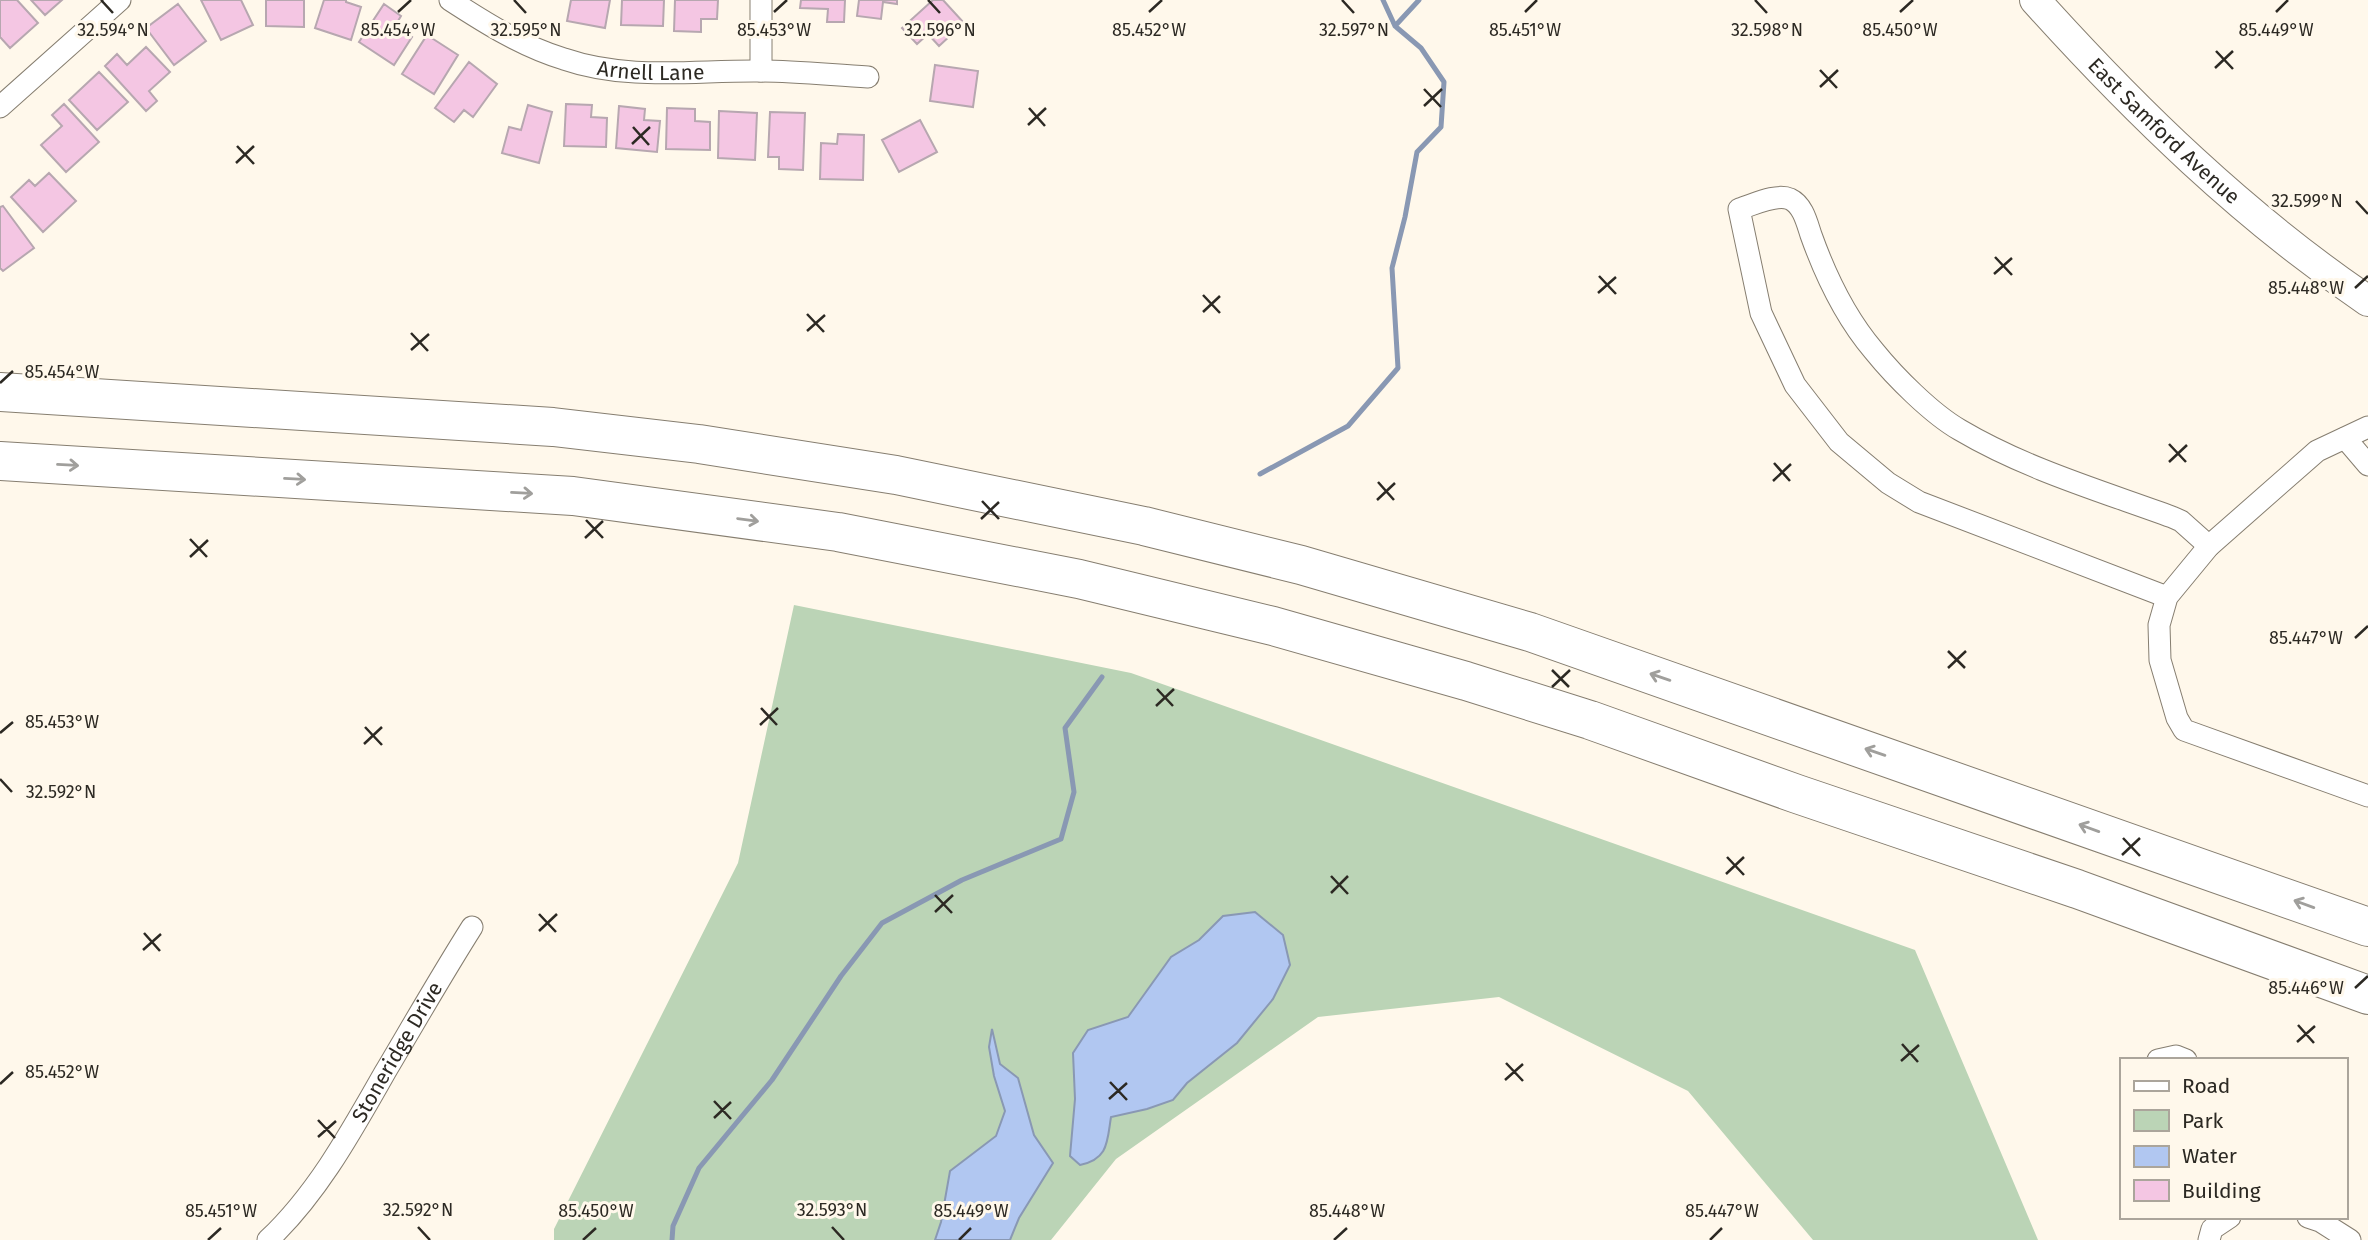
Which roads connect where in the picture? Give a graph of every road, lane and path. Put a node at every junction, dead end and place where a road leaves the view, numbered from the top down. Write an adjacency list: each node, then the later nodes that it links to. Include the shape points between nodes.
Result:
1 (120, 0): 7 (street)
2 (450, 0): 5 (street, Arnell Lane, via 526,46 587,65 671,74)
3 (761, 0): 5 (street)
4 (2035, 0): 8 (street, East Samford Avenue, via 2192,163 2313,264)
5 (761, 71): 6 (street, Arnell Lane)
6 (868, 77)
7 (0, 107)
8 (2368, 301)
9 (0, 392): 17 (highway, one-way to 9, via 1530,632 1301,565 1143,526 896,475 659,439 553,427)
10 (2368, 427): 11 (street)
11 (2345, 438): 13 (street); 14 (street, via 2317,451)
12 (0, 461): 19 (highway, one-way to 19, via 573,496 838,532 1079,579 1273,626 1590,720)
13 (2368, 465)
14 (2209, 546): 15 (street); 15 (street, via 2181,521 2027,464 1947,422 1895,375 1858,332 1797,204 1776,198 1739,209 1761,313 1795,385 1839,442 1919,502)
15 (2167, 597): 16 (street, via 2159,625 2160,660 2184,730)
16 (2368, 796)
17 (2368, 927)
18 (472, 928): 23 (street, Stoneridge Drive, via 352,1130 316,1183)
19 (2368, 995)
20 (2226, 1219): 22 (street)
21 (2314, 1219): 24 (street)
22 (2207, 1229)
23 (268, 1240)
24 (2350, 1240)

